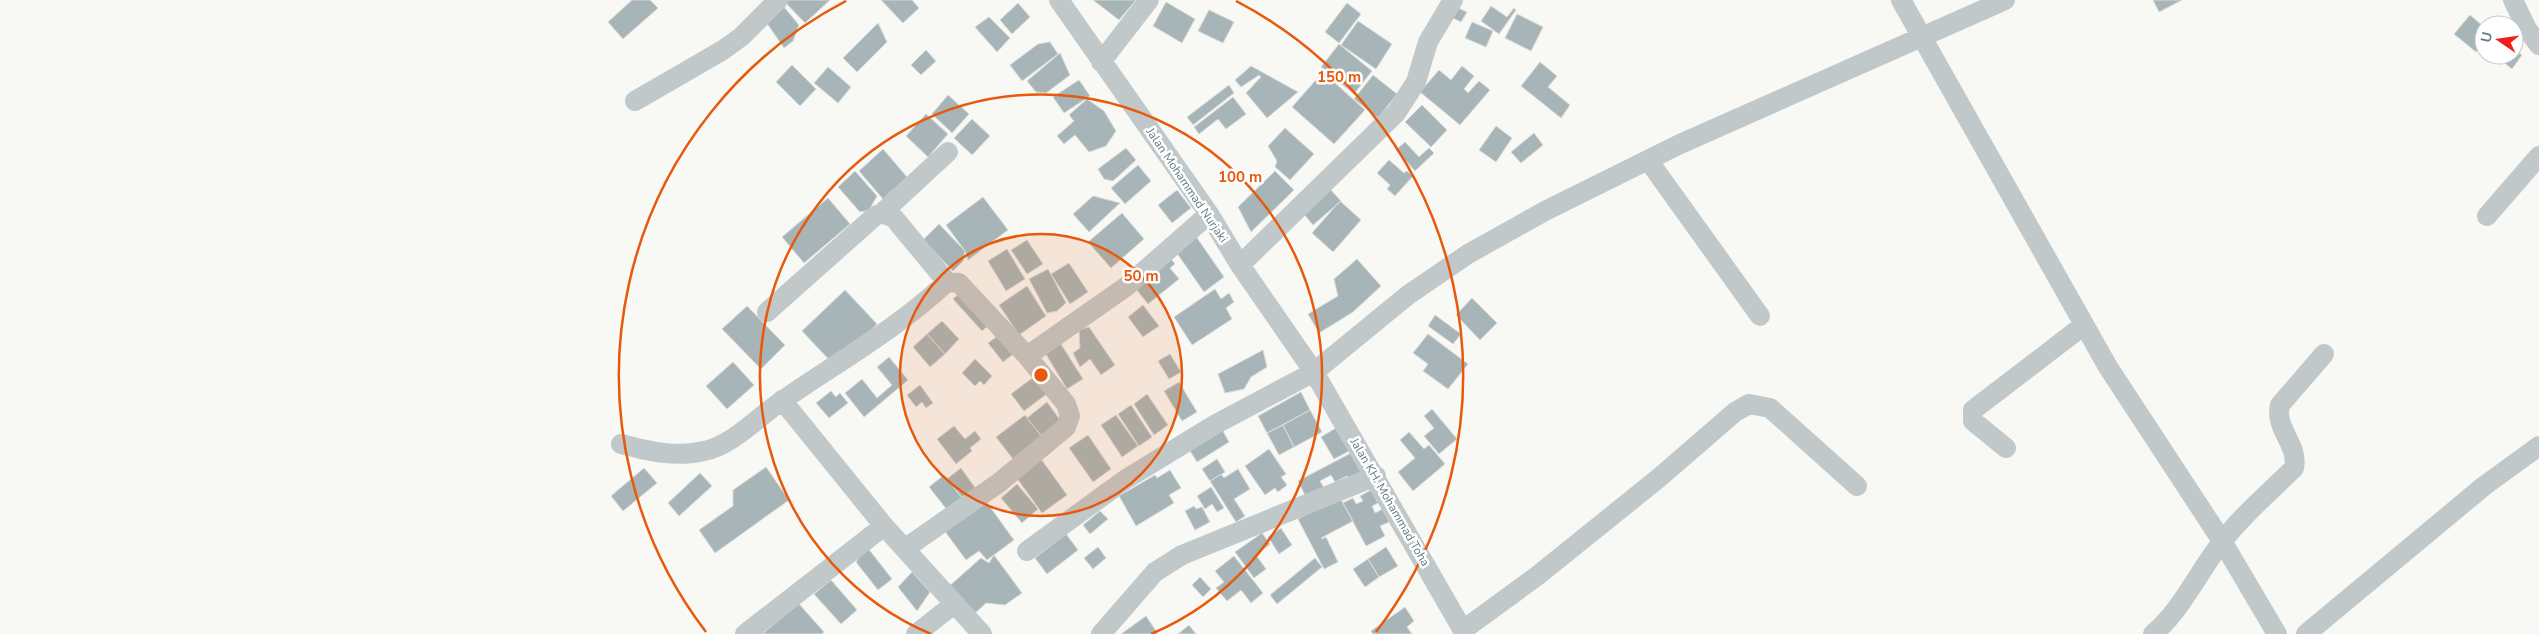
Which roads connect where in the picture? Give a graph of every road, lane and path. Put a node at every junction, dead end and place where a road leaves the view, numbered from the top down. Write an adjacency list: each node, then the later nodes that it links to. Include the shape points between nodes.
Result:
1 (778, 0): 11 (street, via 723,50)
2 (1060, 0): 10 (street, Jalan Mohammad Nurjaki)
3 (1149, 0): 10 (street)
4 (1453, 0): 18 (street, via 1428,42 1416,82 1396,113)
5 (1901, 0): 8 (street)
6 (2005, 0): 8 (street)
7 (2513, 0): 9 (street)
8 (1922, 39): 14 (street); 22 (street)
9 (2539, 45)
10 (1101, 62): 16 (street, Jalan Mohammad Nurjaki)
11 (635, 101)
12 (948, 152): 15 (street)
13 (2539, 156): 17 (street)
14 (1648, 160): 21 (street); 25 (street, via 1468,254 1408,294)
15 (882, 213): 19 (street, via 894,218); 20 (street)
16 (1209, 214): 18 (street, Jalan Mohammad Nurjaki); 24 (street, via 1126,286)
17 (2487, 216)
18 (1240, 265): 25 (street, Jalan Mohammad Nurjaki)
19 (947, 282): 24 (street, via 959,283); 26 (street, via 932,297 843,361)
20 (767, 312)
21 (1760, 316)
22 (2084, 324): 29 (street, via 1973,410 1973,421); 33 (street, via 2108,367)
23 (2324, 354): 33 (street, via 2280,405 2280,425 2296,455 2294,468)
24 (1027, 356): 34 (street, via 1066,404 1070,416 1066,427 1000,482)
25 (1314, 372): 30 (street, Jalan KH. Mohammad Toha); 35 (street, via 1216,424 1126,479)
26 (782, 400): 27 (street, via 740,433 705,451 667,455); 32 (street)
27 (621, 444)
28 (2539, 446): 44 (street, via 2484,486)
29 (2006, 448)
30 (1376, 476): 37 (street, Jalan KH. Mohammad Toha); 41 (street, via 1182,555 1155,572)
31 (1857, 486): 37 (street, via 1770,408 1749,404)
32 (884, 526): 34 (street); 38 (street)
33 (2222, 541): 42 (street, via 2163,626); 43 (street)
34 (906, 548): 36 (street)
35 (1027, 551)
36 (954, 604): 39 (street); 40 (street)
37 (1464, 632)
38 (745, 634)
39 (916, 634)
40 (982, 634)
41 (1101, 634)
42 (2153, 634)
43 (2276, 634)
44 (2306, 634)

